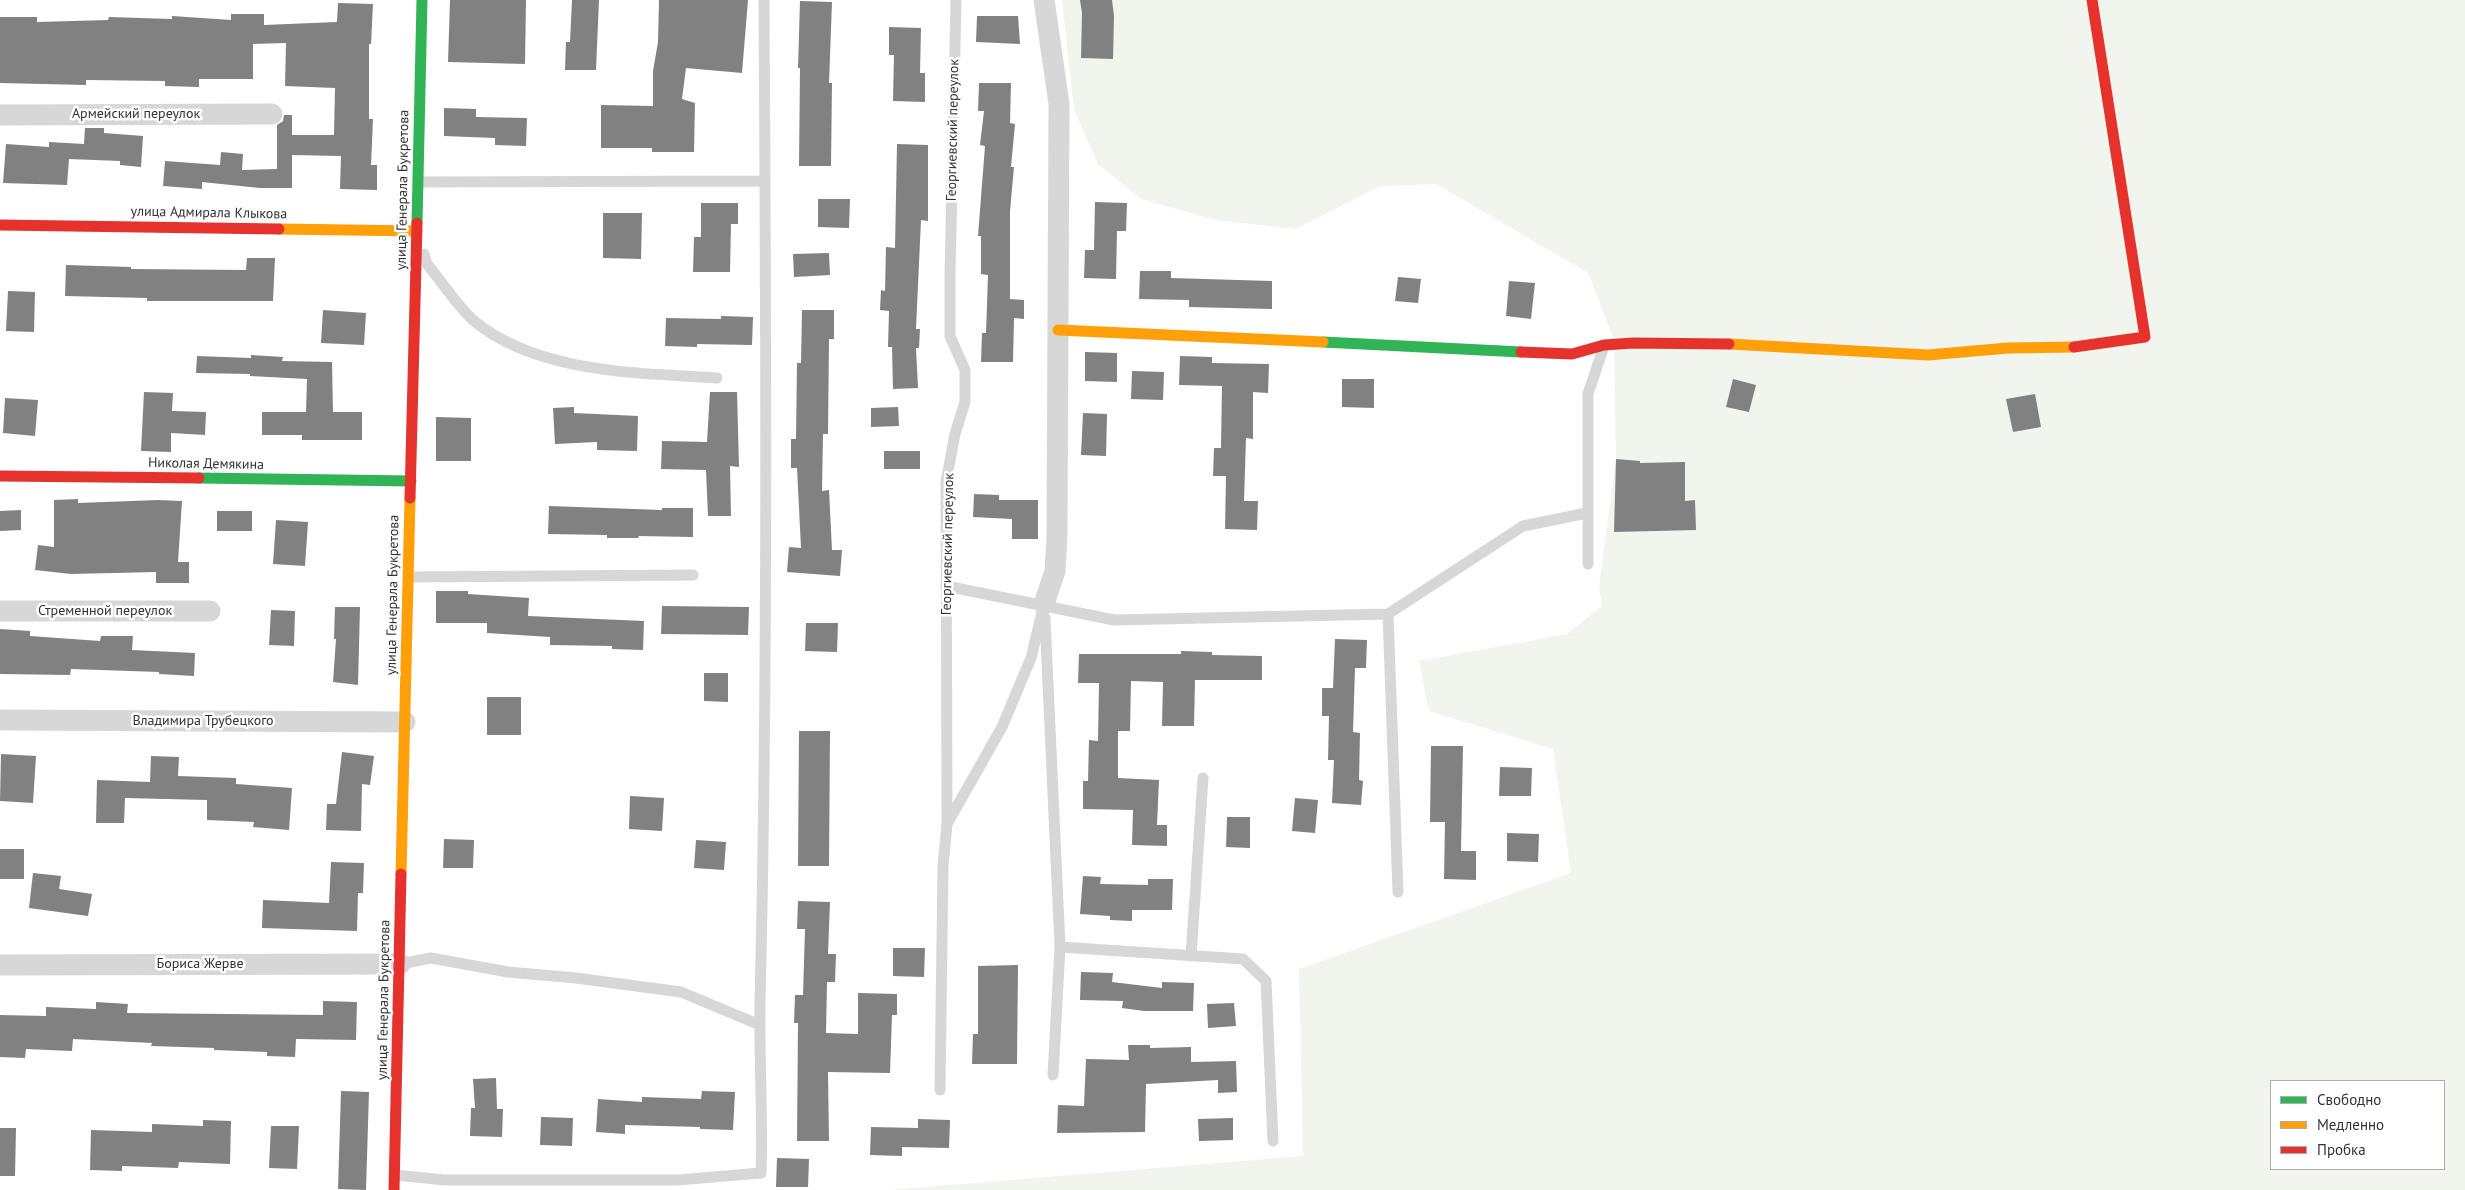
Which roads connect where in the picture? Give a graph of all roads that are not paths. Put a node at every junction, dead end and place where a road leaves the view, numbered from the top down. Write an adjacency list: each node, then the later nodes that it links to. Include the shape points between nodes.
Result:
1 (422, 0): 9 (street, улица Генерала Букретова)
2 (764, 0): 8 (lane)
3 (956, 0): 21 (lane, Георгиевский переулок, via 950,336 966,370 965,402 946,482)
4 (1044, 0): 12 (street, via 1059,104)
5 (2092, 0): 13 (street, via 2145,337 2065,348 2008,348 1928,355 1758,344)
6 (272, 114): 7 (street, Армейский переулок)
7 (0, 115)
8 (765, 181): 9 (lane); 35 (lane, via 767,609)
9 (418, 182): 11 (street, улица Генерала Букретова)
10 (0, 225): 11 (street, улица Адмирала Клыкова)
11 (416, 231): 14 (lane, via 432,271 472,319 509,345 557,361 638,373); 16 (street, улица Генерала Букретова)
12 (1058, 330): 13 (street, via 1563,354); 22 (street, via 1057,535 1055,571)
13 (1604, 345): 17 (lane, via 1588,394)
14 (717, 378)
15 (0, 476): 16 (street, Николая Демякина)
16 (411, 481): 20 (street, улица Генерала Букретова)
17 (1587, 514): 18 (lane); 25 (lane, via 1523,526)
18 (1588, 564)
19 (693, 575): 20 (lane)
20 (409, 576): 27 (street, улица Генерала Букретова)
21 (946, 586): 22 (lane); 29 (lane, Георгиевский переулок)
22 (1044, 604): 25 (lane, via 1114,620); 29 (lane, via 1032,658 1002,727); 31 (lane)
23 (210, 610): 24 (street, Стременной переулок)
24 (0, 611)
25 (1388, 614): 30 (lane)
26 (0, 720): 27 (street, Владимира Трубецкого)
27 (406, 722): 33 (street, улица Генерала Букретова)
28 (1203, 778): 32 (lane)
29 (947, 824): 37 (lane, Георгиевский переулок, via 943,866)
30 (1398, 892)
31 (1060, 947): 32 (lane); 36 (lane)
32 (1191, 956): 38 (lane, via 1243,958 1266,981)
33 (400, 964): 34 (street, Бориса Жерве); 35 (lane, via 431,958 508,972 681,992); 39 (street, улица Генерала Букретова)
34 (0, 965)
35 (760, 1025): 39 (lane, via 761,1173 678,1180 444,1180)
36 (1053, 1075)
37 (940, 1090)
38 (1273, 1141)
39 (395, 1174): 40 (street, улица Генерала Букретова)
40 (394, 1190)

